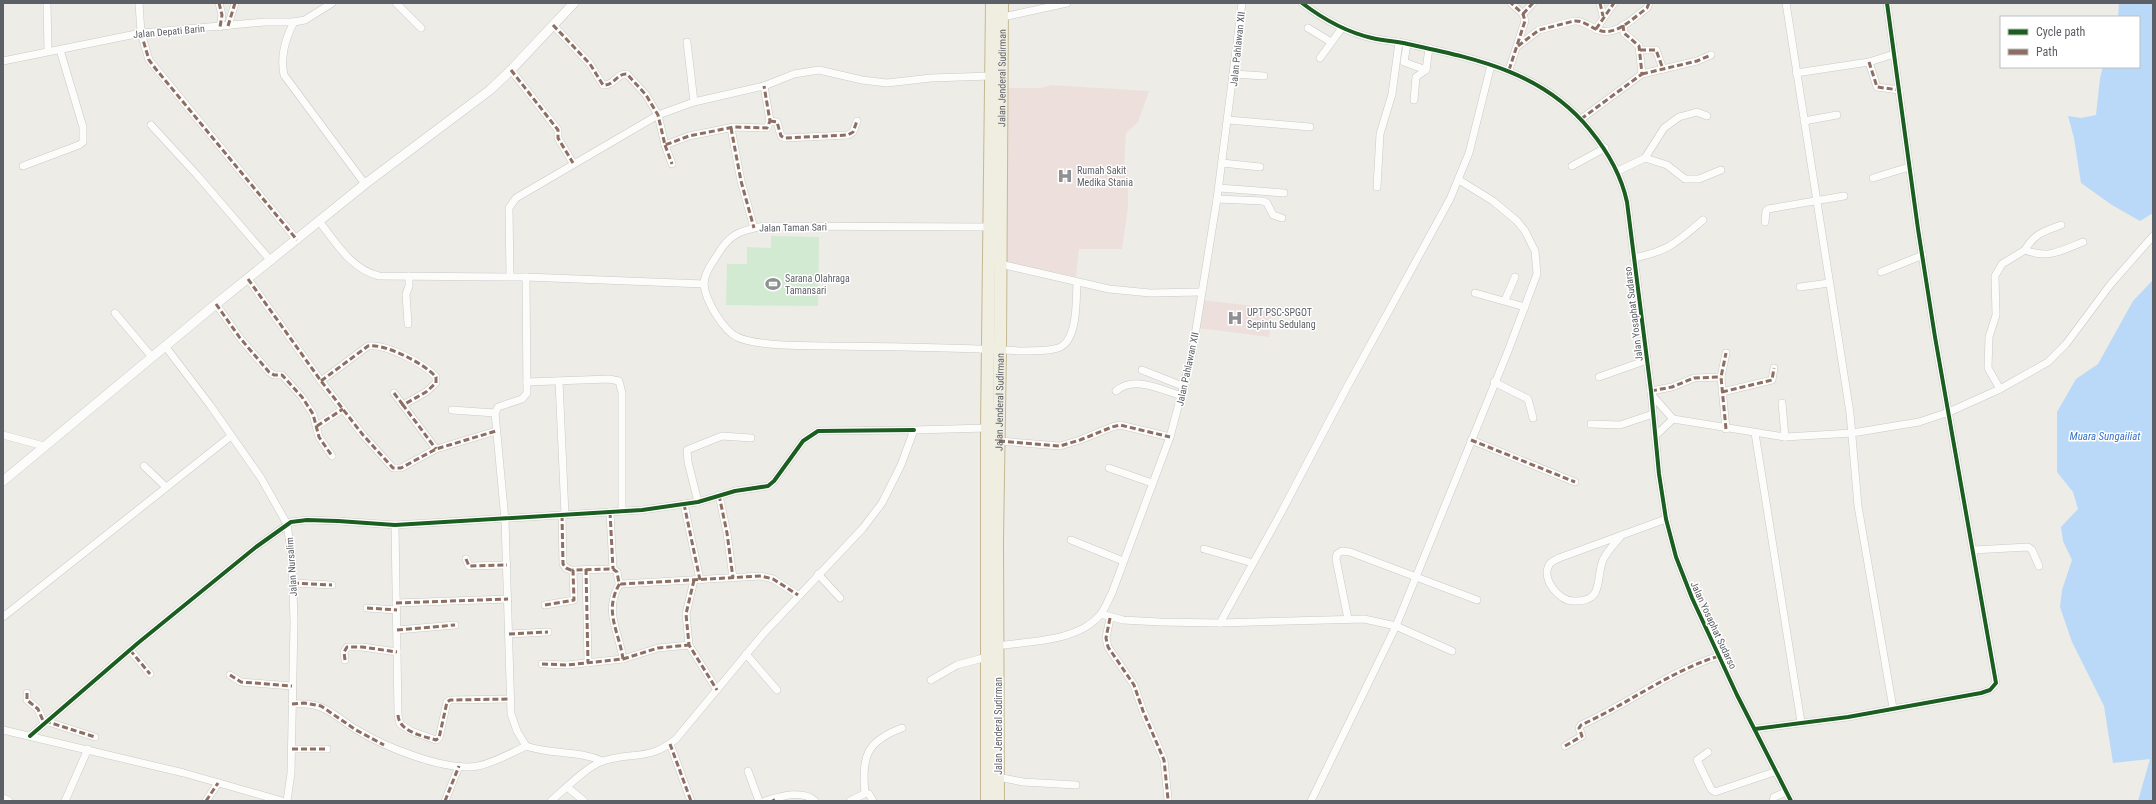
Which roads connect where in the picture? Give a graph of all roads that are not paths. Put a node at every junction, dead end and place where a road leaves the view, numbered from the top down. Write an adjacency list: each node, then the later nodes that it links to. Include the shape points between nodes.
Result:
1 (47, 3): 42 (street)
2 (139, 3): 33 (street)
3 (219, 3): 21 (street)
4 (235, 3): 25 (street)
5 (332, 3): 24 (street, Jalan Depati Barin, via 305,20)
6 (396, 3): 29 (street)
7 (574, 3): 26 (main road)
8 (992, 3): 56 (highway, Jalan Jenderal Sudirman)
9 (1002, 3): 23 (highway, Jalan Jenderal Sudirman)
10 (1067, 3): 23 (street)
11 (1242, 3): 54 (street, Jalan Pahlawan XII)
12 (1302, 3): 31 (street, Jalan Yosaphat Sudarso)
13 (1511, 3): 20 (street)
14 (1533, 3): 20 (street)
15 (1600, 3): 22 (street)
16 (1614, 3): 22 (street)
17 (1649, 3): 27 (street, via 1647,8)
18 (1786, 3): 53 (street)
19 (1887, 3): 43 (street)
20 (1522, 14): 38 (street, via 1525,24)
21 (222, 15): 25 (street); 28 (street)
22 (1603, 16): 32 (street)
23 (1002, 17): 108 (highway, Jalan Jenderal Sudirman)
24 (294, 22): 25 (street, Jalan Depati Barin); 87 (street, via 286,38 282,58 284,75)
25 (229, 24): 28 (street, Jalan Depati Barin)
26 (553, 25): 50 (main road); 62 (street, via 590,64 602,84 608,85 620,75 626,74 646,95)
27 (1623, 25): 32 (street, via 1610,32); 41 (street, via 1624,33 1638,44)
28 (220, 27): 33 (street, Jalan Depati Barin)
29 (421, 28)
30 (1308, 28): 35 (street)
31 (1342, 28): 35 (street); 36 (street, Jalan Yosaphat Sudarso, via 1374,38)
32 (1596, 29): 38 (street, via 1580,21 1572,21 1539,30)
33 (141, 33): 40 (street, Jalan Depati Barin); 102 (street, via 155,68)
34 (687, 42): 61 (street)
35 (1331, 42): 45 (street)
36 (1399, 42): 37 (street, Jalan Yosaphat Sudarso); 88 (street, via 1392,94 1380,134)
37 (1407, 44): 39 (street, Jalan Yosaphat Sudarso); 51 (street, via 1404,62)
38 (1518, 46): 52 (street)
39 (1429, 48): 48 (street, Jalan Yosaphat Sudarso); 51 (street)
40 (60, 50): 42 (street, Jalan Depati Barin); 79 (street, via 83,126 83,142)
41 (1640, 50): 49 (street, via 1656,50); 55 (street)
42 (48, 51): 46 (street, Jalan Depati Barin)
43 (1894, 54): 47 (street); 59 (street)
44 (1711, 55): 49 (street)
45 (1320, 58)
46 (3, 60)
47 (1869, 62): 53 (street); 59 (street, via 1877,87)
48 (1491, 65): 52 (street, Jalan Yosaphat Sudarso); 86 (street, via 1471,147)
49 (1663, 69): 55 (street)
50 (511, 70): 76 (street, via 558,130 558,138); 87 (main road, via 490,90)
51 (1426, 70): 60 (street, via 1416,76)
52 (1509, 70): 65 (street, Jalan Yosaphat Sudarso, via 1542,88)
53 (1796, 73): 69 (street)
54 (1234, 74): 57 (street); 66 (street, Jalan Pahlawan XII)
55 (1642, 74): 65 (street)
56 (991, 76): 58 (street, via 874,82 820,70 794,74); 100 (highway, Jalan Jenderal Sudirman)
57 (1264, 76)
58 (764, 86): 61 (street); 67 (street)
59 (1899, 90): 81 (street)
60 (1414, 100)
61 (694, 102): 62 (street)
62 (658, 115): 73 (street); 76 (street)
63 (1837, 115): 69 (street)
64 (1707, 116): 75 (street, via 1697,112 1690,113 1670,123)
65 (1581, 118): 74 (street, Jalan Yosaphat Sudarso)
66 (1228, 120): 71 (street); 77 (street, Jalan Pahlawan XII)
67 (770, 121): 68 (street, via 778,123 781,136 785,138 848,134 853,132); 72 (street, via 767,128 763,129)
68 (857, 121)
69 (1804, 121): 93 (street)
70 (151, 125): 107 (street)
71 (1310, 127)
72 (731, 128): 73 (street, via 689,136); 99 (street, via 741,181)
73 (665, 145): 78 (street)
74 (1604, 148): 80 (street); 84 (street, Jalan Yosaphat Sudarso)
75 (1645, 158): 83 (street, via 1665,164 1685,179 1699,180); 84 (street)
76 (573, 163): 111 (street, via 519,196 511,204)
77 (1222, 163): 82 (street); 89 (street, Jalan Pahlawan XII)
78 (672, 164)
79 (23, 166)
80 (1572, 166)
81 (1910, 166): 85 (street); 105 (street)
82 (1260, 167)
83 (1721, 170)
84 (1618, 171): 106 (street, Jalan Yosaphat Sudarso, via 1628,202)
85 (1873, 178)
86 (1459, 180): 123 (street, via 1517,221 1530,238 1535,251 1537,269); 196 (street)
87 (365, 184): 96 (main road)
88 (1377, 187)
89 (1219, 188): 90 (street); 92 (street, Jalan Pahlawan XII)
90 (1284, 193)
91 (1844, 196): 93 (street)
92 (1217, 199): 94 (street, via 1265,201 1273,215); 119 (street, Jalan Pahlawan XII)
93 (1816, 200): 97 (street, via 1768,209); 116 (street)
94 (1282, 218)
95 (1704, 220): 106 (street, via 1661,252)
96 (319, 221): 102 (main road); 110 (street, via 347,257 365,272 378,276)
97 (1765, 222)
98 (2061, 225): 104 (street, via 2040,232 2033,237)
99 (754, 228): 100 (street, Jalan Taman Sari); 117 (street, Jalan Taman Sari, via 738,232 731,237 711,265)
100 (990, 228): 127 (highway, Jalan Jenderal Sudirman)
101 (2153, 236): 140 (street, via 2110,284 2066,344 2048,362)
102 (297, 240): 107 (main road)
103 (2083, 242): 104 (street, via 2057,253 2037,255)
104 (2025, 250): 140 (street, via 2002,264 1995,276 1996,315 1989,337 1988,368)
105 (1923, 255): 109 (street); 150 (street)
106 (1634, 258): 130 (street, Jalan Yosaphat Sudarso)
107 (271, 261): 114 (main road)
108 (1000, 264): 115 (street); 127 (highway, Jalan Jenderal Sudirman)
109 (1880, 272)
110 (409, 276): 111 (street); 125 (street, via 406,294)
111 (510, 276): 112 (street)
112 (526, 277): 117 (street); 137 (street)
113 (1515, 277): 121 (street)
114 (248, 279): 122 (main road); 135 (street)
115 (1076, 283): 119 (street, via 1150,293); 127 (street, via 1072,334 1067,343 1059,348 1045,350)
116 (1829, 283): 118 (street); 162 (street)
117 (704, 284): 127 (street, via 720,322 737,337 750,341 803,345)
118 (1800, 287)
119 (1201, 292): 139 (street, Jalan Pahlawan XII)
120 (1475, 293): 121 (street)
121 (1505, 300): 123 (street)
122 (216, 304): 126 (main road); 156 (street, via 269,372 283,376 302,397)
123 (1525, 307): 138 (street)
124 (116, 313): 129 (street)
125 (408, 324)
126 (165, 346): 129 (main road); 164 (street, Jalan Nursalim)
127 (994, 349): 157 (highway, Jalan Jenderal Sudirman); 170 (highway, Jalan Jenderal Sudirman)
128 (1726, 353): 134 (street)
129 (152, 357): 171 (main road)
130 (1647, 360): 133 (street); 144 (street, Jalan Yosaphat Sudarso)
131 (1774, 368): 142 (street, via 1772,380)
132 (1142, 370): 139 (street)
133 (1599, 377)
134 (1721, 377): 142 (street); 144 (street, via 1694,378)
135 (321, 381): 147 (street, via 364,347 386,347 429,371 436,378 436,383 429,390); 148 (street)
136 (559, 381): 137 (street); 183 (street, via 609,378 620,383); 185 (street)
137 (527, 382): 151 (street, via 524,398 499,406)
138 (1494, 382): 153 (street, via 1528,398); 169 (street)
139 (1185, 388): 145 (street, Jalan Pahlawan XII)
140 (2000, 389): 150 (street)
141 (1116, 391): 145 (street, via 1136,384)
142 (1722, 392): 158 (street)
143 (394, 393): 147 (street)
144 (1651, 393): 152 (street, Jalan Yosaphat Sudarso); 154 (street)
145 (1182, 396): 165 (street, Jalan Pahlawan XII)
146 (1782, 403): 167 (street)
147 (403, 405): 172 (street)
148 (343, 409): 156 (street); 172 (street, via 395,469 404,467)
149 (452, 410): 151 (street)
150 (1948, 412): 162 (street, via 1919,422); 193 (street)
151 (495, 413): 160 (street)
152 (1653, 414): 155 (street, via 1620,425); 166 (street, Jalan Yosaphat Sudarso)
153 (1533, 418)
154 (1674, 419): 158 (street); 166 (street)
155 (1591, 424)
156 (317, 426): 173 (street, via 319,437)
157 (987, 428): 159 (street); 232 (highway, Jalan Jenderal Sudirman)
158 (1726, 429): 161 (street)
159 (914, 430): 180 (street, via 818,431 803,441 772,484); 202 (street, via 882,503 863,528)
160 (496, 431): 172 (street); 187 (street)
161 (1755, 433): 167 (street); 250 (street)
162 (1852, 433): 167 (street); 248 (street, via 1858,506)
163 (3, 435): 171 (street)
164 (231, 436): 179 (street); 188 (street, Jalan Nursalim, via 261,478)
165 (1170, 436): 170 (street, via 1120,425 1060,446); 178 (street, Jalan Pahlawan XII)
166 (1655, 436): 186 (street, Jalan Yosaphat Sudarso)
167 (1785, 437)
168 (751, 438): 181 (street, via 722,436 688,449 688,462)
169 (1471, 440): 177 (street); 203 (street)
170 (999, 442): 227 (highway, Jalan Jenderal Sudirman)
171 (44, 446): 176 (main road)
172 (436, 449)
173 (332, 456)
174 (144, 466): 179 (street)
175 (1109, 468): 178 (street)
176 (3, 481)
177 (1575, 482)
178 (1152, 483): 195 (street, Jalan Pahlawan XII)
179 (166, 487): 217 (street)
180 (719, 495): 181 (street); 204 (street, via 728,533)
181 (698, 502): 182 (street)
182 (684, 504): 183 (street); 205 (street)
183 (622, 511): 184 (street)
184 (610, 512): 185 (street); 200 (street)
185 (563, 515): 187 (street); 201 (street, via 563,564)
186 (1666, 519): 190 (street); 233 (street, Jalan Yosaphat Sudarso, via 1676,557)
187 (505, 520): 189 (street); 197 (street)
188 (287, 524): 189 (street, via 307,520); 207 (street, Jalan Nursalim); 228 (street)
189 (395, 525): 214 (street)
190 (1622, 535): 190 (street, via 1552,562 1548,568 1549,577 1559,597 1574,602 1587,599 1595,593 1604,558)
191 (1071, 540): 195 (street)
192 (1204, 549): 196 (street)
193 (1973, 550): 198 (street, via 2028,547); 248 (street, via 1996,684 1990,690 1981,693)
194 (466, 560): 197 (street, via 469,566)
195 (1123, 561): 216 (street, Jalan Pahlawan XII, via 1112,593)
196 (1253, 563): 220 (street)
197 (507, 565): 211 (street)
198 (2039, 566)
199 (586, 569): 200 (street); 201 (street); 236 (street)
200 (613, 569): 206 (street)
201 (573, 571): 213 (street, via 574,600)
202 (818, 574): 209 (street); 210 (street)
203 (1415, 576): 212 (street); 219 (street, via 1350,552 1340,552 1336,559); 222 (street)
204 (733, 578): 205 (street); 209 (street, via 769,577)
205 (697, 580): 206 (street); 226 (street, via 686,614)
206 (620, 583): 234 (street, via 613,597 612,608 614,628)
207 (293, 584): 208 (street); 241 (street, Jalan Nursalim)
208 (332, 585)
209 (798, 596): 231 (street)
210 (840, 598)
211 (508, 599): 214 (street); 225 (street)
212 (1477, 600)
213 (545, 605)
214 (396, 606): 215 (street); 223 (street)
215 (367, 608)
216 (1101, 614): 218 (street); 227 (street, Jalan Pahlawan XII, via 1088,625 1068,634)
217 (3, 617)
218 (1110, 618): 220 (street); 275 (street, via 1106,638 1108,647 1134,686 1164,760)
219 (1348, 619): 220 (street); 222 (street, via 1364,619)
220 (1220, 623)
221 (455, 625): 223 (street)
222 (1396, 626): 229 (street); 276 (street)
223 (397, 630): 230 (street)
224 (548, 632): 225 (street)
225 (509, 634): 245 (street)
226 (690, 645): 234 (street, via 658,648); 242 (street)
227 (997, 646): 247 (highway, Jalan Jenderal Sudirman)
228 (130, 650): 238 (street); 249 (street)
229 (1452, 651)
230 (397, 652): 235 (street, via 362,647 347,648 344,652); 245 (street, via 399,721 406,729 418,734 438,740 447,702 450,700)
231 (746, 654): 242 (street); 243 (street)
232 (987, 657): 240 (street, via 957,665); 247 (highway, Jalan Jenderal Sudirman)
233 (1713, 658): 252 (street, Jalan Yosaphat Sudarso); 258 (street, via 1696,663 1581,725 1579,728 1582,736)
234 (624, 659): 236 (street)
235 (345, 660)
236 (588, 663): 237 (street, via 551,666)
237 (542, 664)
238 (150, 674)
239 (230, 675): 241 (street, via 241,682)
240 (931, 680)
241 (292, 686): 246 (street, Jalan Nursalim)
242 (717, 690): 256 (street)
243 (777, 690)
244 (28, 693): 249 (street, via 27,700 39,710)
245 (510, 699): 257 (street, via 511,714)
246 (292, 704): 260 (street, Jalan Nursalim); 264 (street, via 321,706 384,745 424,759)
247 (993, 707): 267 (highway, Jalan Jenderal Sudirman); 292 (highway, Jalan Jenderal Sudirman)
248 (1893, 708): 250 (street)
249 (44, 722): 254 (street); 255 (street)
250 (1801, 722): 252 (street)
251 (902, 728): 272 (street, via 875,742 870,748 866,760)
252 (1755, 729): 266 (street, Jalan Yosaphat Sudarso)
253 (3, 730): 254 (street)
254 (30, 736): 259 (street)
255 (95, 737)
256 (670, 744): 263 (street, via 651,754); 286 (street)
257 (526, 746): 263 (street, via 544,752 583,754); 264 (street, via 478,766)
258 (1565, 746)
259 (88, 749): 268 (street); 279 (street)
260 (292, 749): 261 (street); 282 (street, Jalan Nursalim)
261 (327, 749)
262 (1708, 752): 266 (street, via 1697,760 1715,792)
263 (602, 761): 270 (street)
264 (459, 766): 283 (street)
265 (748, 771): 287 (street)
266 (1770, 774): 271 (street, Jalan Yosaphat Sudarso)
267 (998, 777): 269 (street, via 1023,782); 293 (highway, Jalan Jenderal Sudirman)
268 (218, 783): 274 (street); 280 (street)
269 (1076, 785)
270 (567, 787): 284 (street); 285 (street)
271 (1786, 792): 294 (street, via 1774,797); 295 (street, Jalan Yosaphat Sudarso)
272 (865, 793): 290 (street); 291 (street, via 870,794)
273 (3, 798): 278 (street)
274 (259, 798): 281 (street)
275 (1168, 799)
276 (1312, 799)
277 (773, 800): 288 (street); 289 (street, via 805,795)
278 (9, 801)
279 (65, 801)
280 (206, 801)
281 (282, 801)
282 (287, 801)
283 (446, 801)
284 (551, 801)
285 (584, 801)
286 (691, 801)
287 (759, 801)
288 (765, 801)
289 (815, 801)
290 (850, 801)
291 (873, 801)
292 (987, 801)
293 (998, 801)
294 (1773, 801)
295 (1791, 801)

